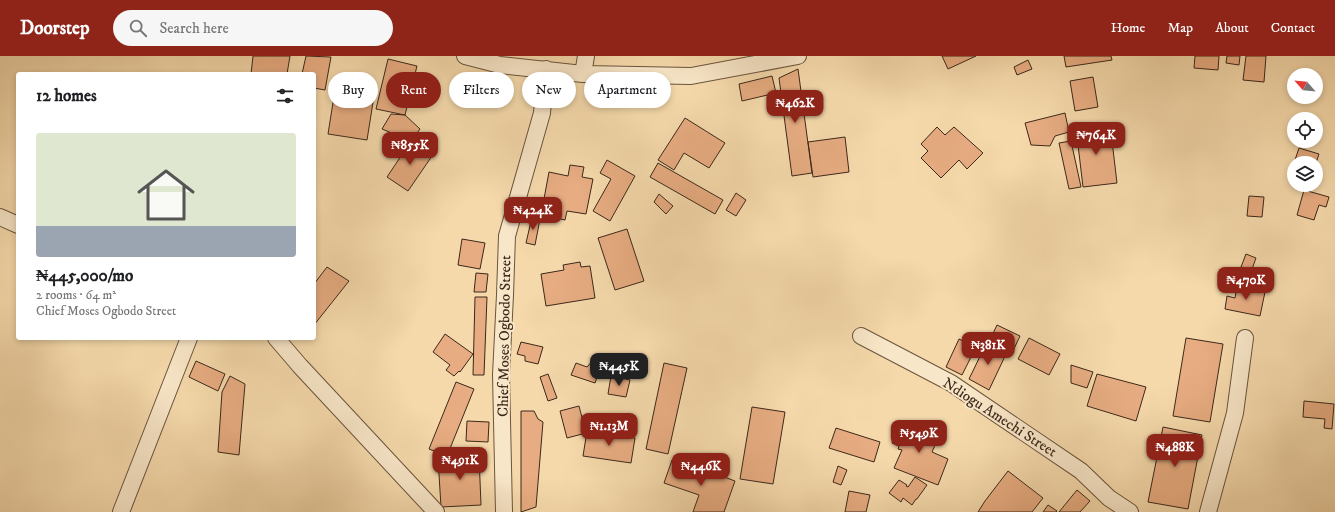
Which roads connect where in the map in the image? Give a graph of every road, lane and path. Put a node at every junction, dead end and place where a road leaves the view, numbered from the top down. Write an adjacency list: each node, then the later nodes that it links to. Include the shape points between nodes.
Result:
1 (465, 56): 4 (street, via 500,64)
2 (586, 56): 5 (street)
3 (798, 56): 5 (street, via 691,76)
4 (546, 69): 5 (street); 14 (street, Chief Moses Ogbodo Street, via 542,113 507,236 501,375)
5 (583, 74)
6 (0, 217): 7 (street)
7 (16, 224)
8 (861, 336): 15 (street, Ndiogu Amechi Street, via 951,383 1081,471 1109,498)
9 (1245, 338): 16 (street, via 1235,413)
10 (188, 340): 12 (street)
11 (278, 340): 13 (street)
12 (120, 512)
13 (436, 512)
14 (504, 512)
15 (1130, 512)
16 (1208, 512)

